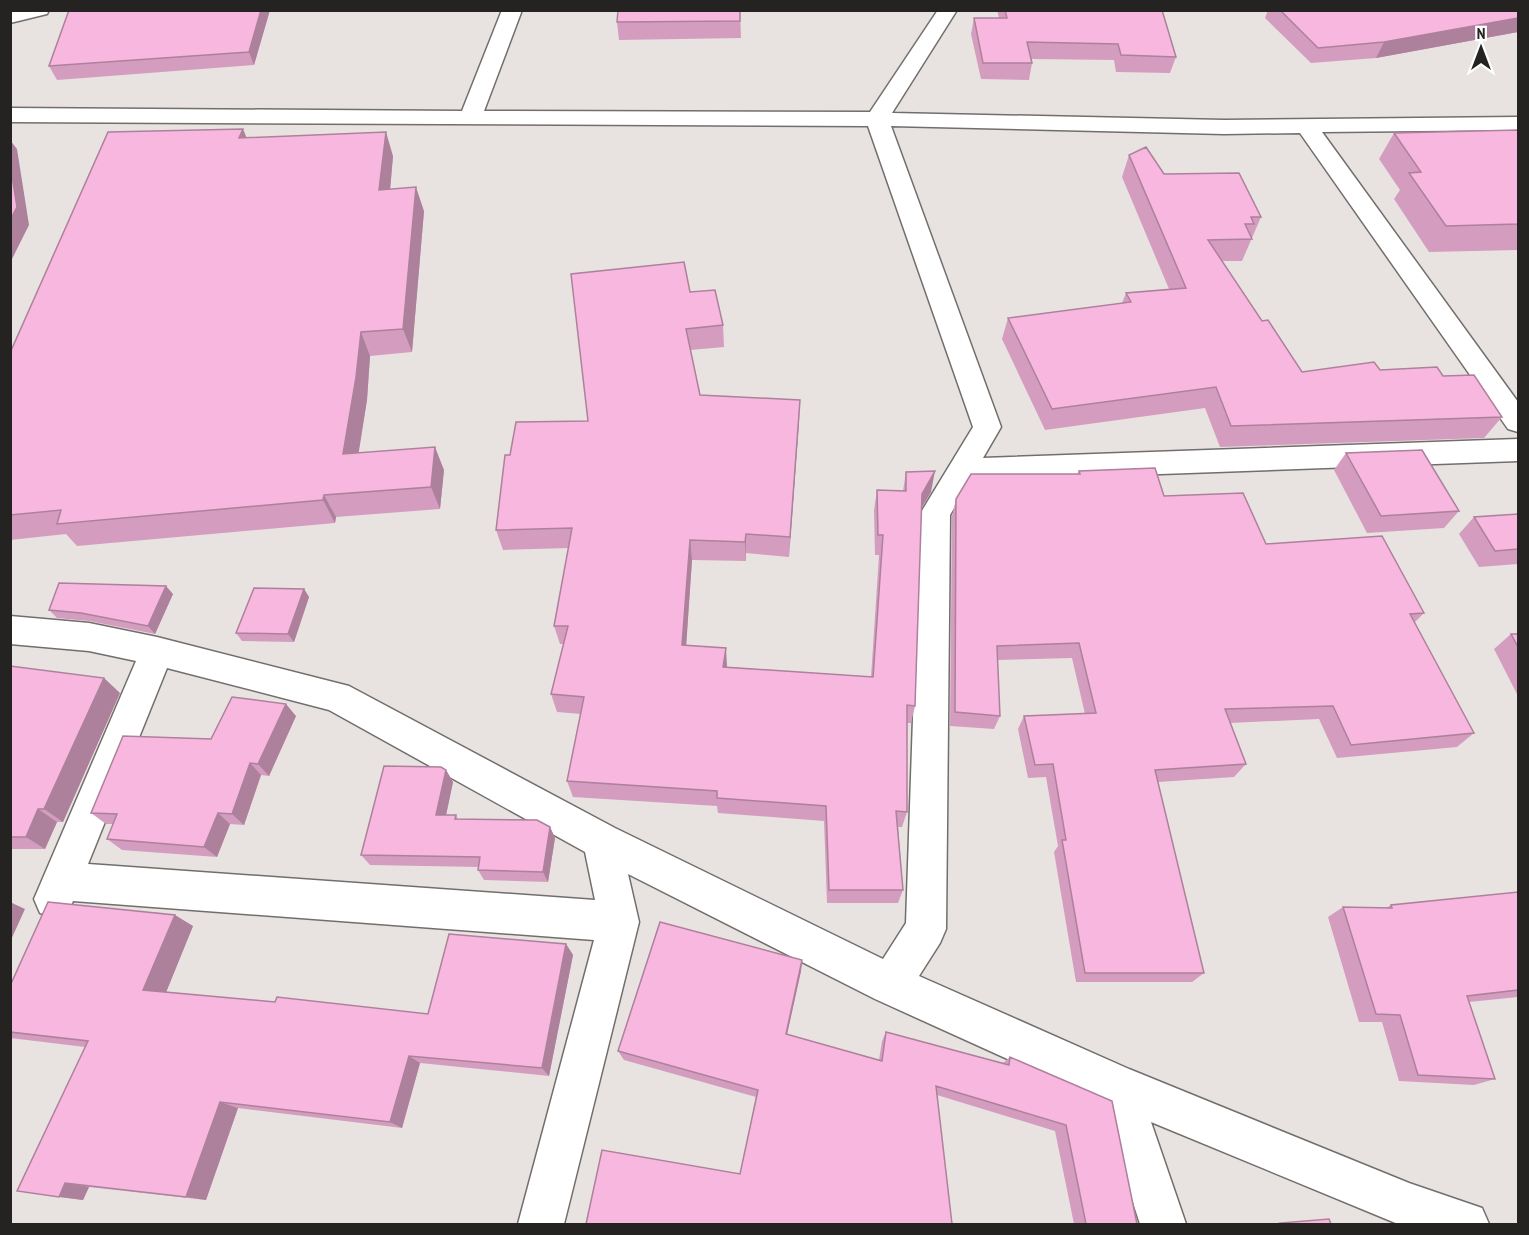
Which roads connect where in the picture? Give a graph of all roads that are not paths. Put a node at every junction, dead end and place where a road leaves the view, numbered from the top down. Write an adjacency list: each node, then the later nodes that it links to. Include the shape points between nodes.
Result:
1 (40, 10): 4 (street)
2 (512, 10): 6 (street)
3 (948, 10): 7 (street)
4 (10, 17)
5 (10, 115): 6 (street)
6 (471, 116): 7 (street)
7 (877, 119): 9 (street); 12 (street, via 987,427)
8 (1518, 123): 9 (street)
9 (1306, 126): 10 (street)
10 (1518, 422)
11 (1518, 450): 12 (street)
12 (961, 470): 19 (street, via 935,514 926,929)
13 (10, 630): 14 (street, via 89,637)
14 (157, 651): 15 (street, via 337,697); 16 (street)
15 (602, 841): 17 (street); 19 (street)
16 (61, 881): 17 (street); 18 (street)
17 (619, 922): 22 (street)
18 (38, 934)
19 (890, 984): 20 (street)
20 (1117, 1086): 21 (street); 23 (street)
21 (1412, 1215): 24 (street)
22 (541, 1224)
23 (1163, 1224)
24 (1466, 1224)

